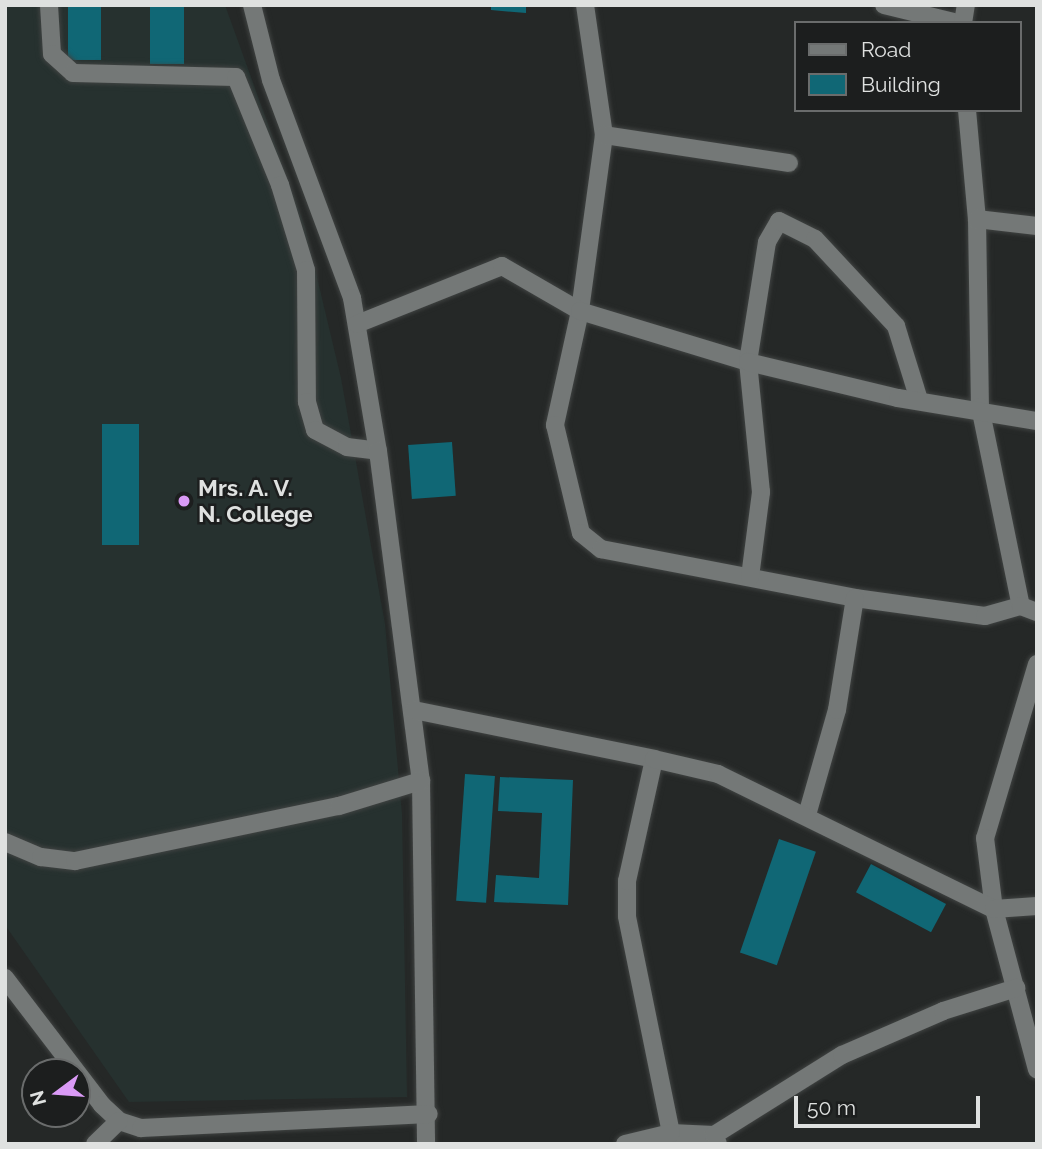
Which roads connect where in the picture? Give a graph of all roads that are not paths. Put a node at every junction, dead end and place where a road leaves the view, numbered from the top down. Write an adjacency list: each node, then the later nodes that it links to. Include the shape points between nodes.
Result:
1 (49, 5): 17 (street, via 52,54 73,73 236,77 281,185 306,270 307,402 314,430 346,447)
2 (251, 5): 12 (street)
3 (585, 5): 7 (street)
4 (884, 5): 5 (street)
5 (952, 21)
6 (967, 112): 9 (street)
7 (604, 135): 8 (street); 11 (street)
8 (789, 163)
9 (977, 219): 10 (street); 15 (street)
10 (1037, 226)
11 (580, 311): 12 (street, via 502,266); 13 (street); 18 (street, via 555,425 581,533 601,549)
12 (357, 324): 17 (street)
13 (748, 362): 14 (street); 14 (street, via 767,242 779,221 815,239 896,326); 18 (street, via 761,492)
14 (919, 400): 15 (street)
15 (980, 407): 16 (street); 20 (street)
16 (1037, 421)
17 (378, 451): 22 (street)
18 (750, 577): 19 (street)
19 (855, 598): 20 (street, via 985,616); 25 (street, via 837,710)
20 (1029, 609)
21 (1037, 664): 28 (street, via 985,838)
22 (414, 710): 23 (street); 24 (street)
23 (654, 759): 25 (street, via 711,771); 35 (street, via 628,881 627,916)
24 (421, 781): 26 (street, via 339,806 75,861 41,857); 33 (street)
25 (807, 815): 28 (street)
26 (5, 842)
27 (1037, 906): 28 (street)
28 (994, 908): 30 (street)
29 (5, 978): 34 (street)
30 (1016, 988): 31 (street); 36 (street, via 943,1011 842,1055)
31 (1033, 1039): 32 (street)
32 (1037, 1069)
33 (429, 1114): 34 (street, via 141,1128); 38 (street)
34 (119, 1121): 37 (street)
35 (671, 1133): 36 (street); 39 (street)
36 (716, 1139)
37 (94, 1144)
38 (426, 1144)
39 (625, 1144)

